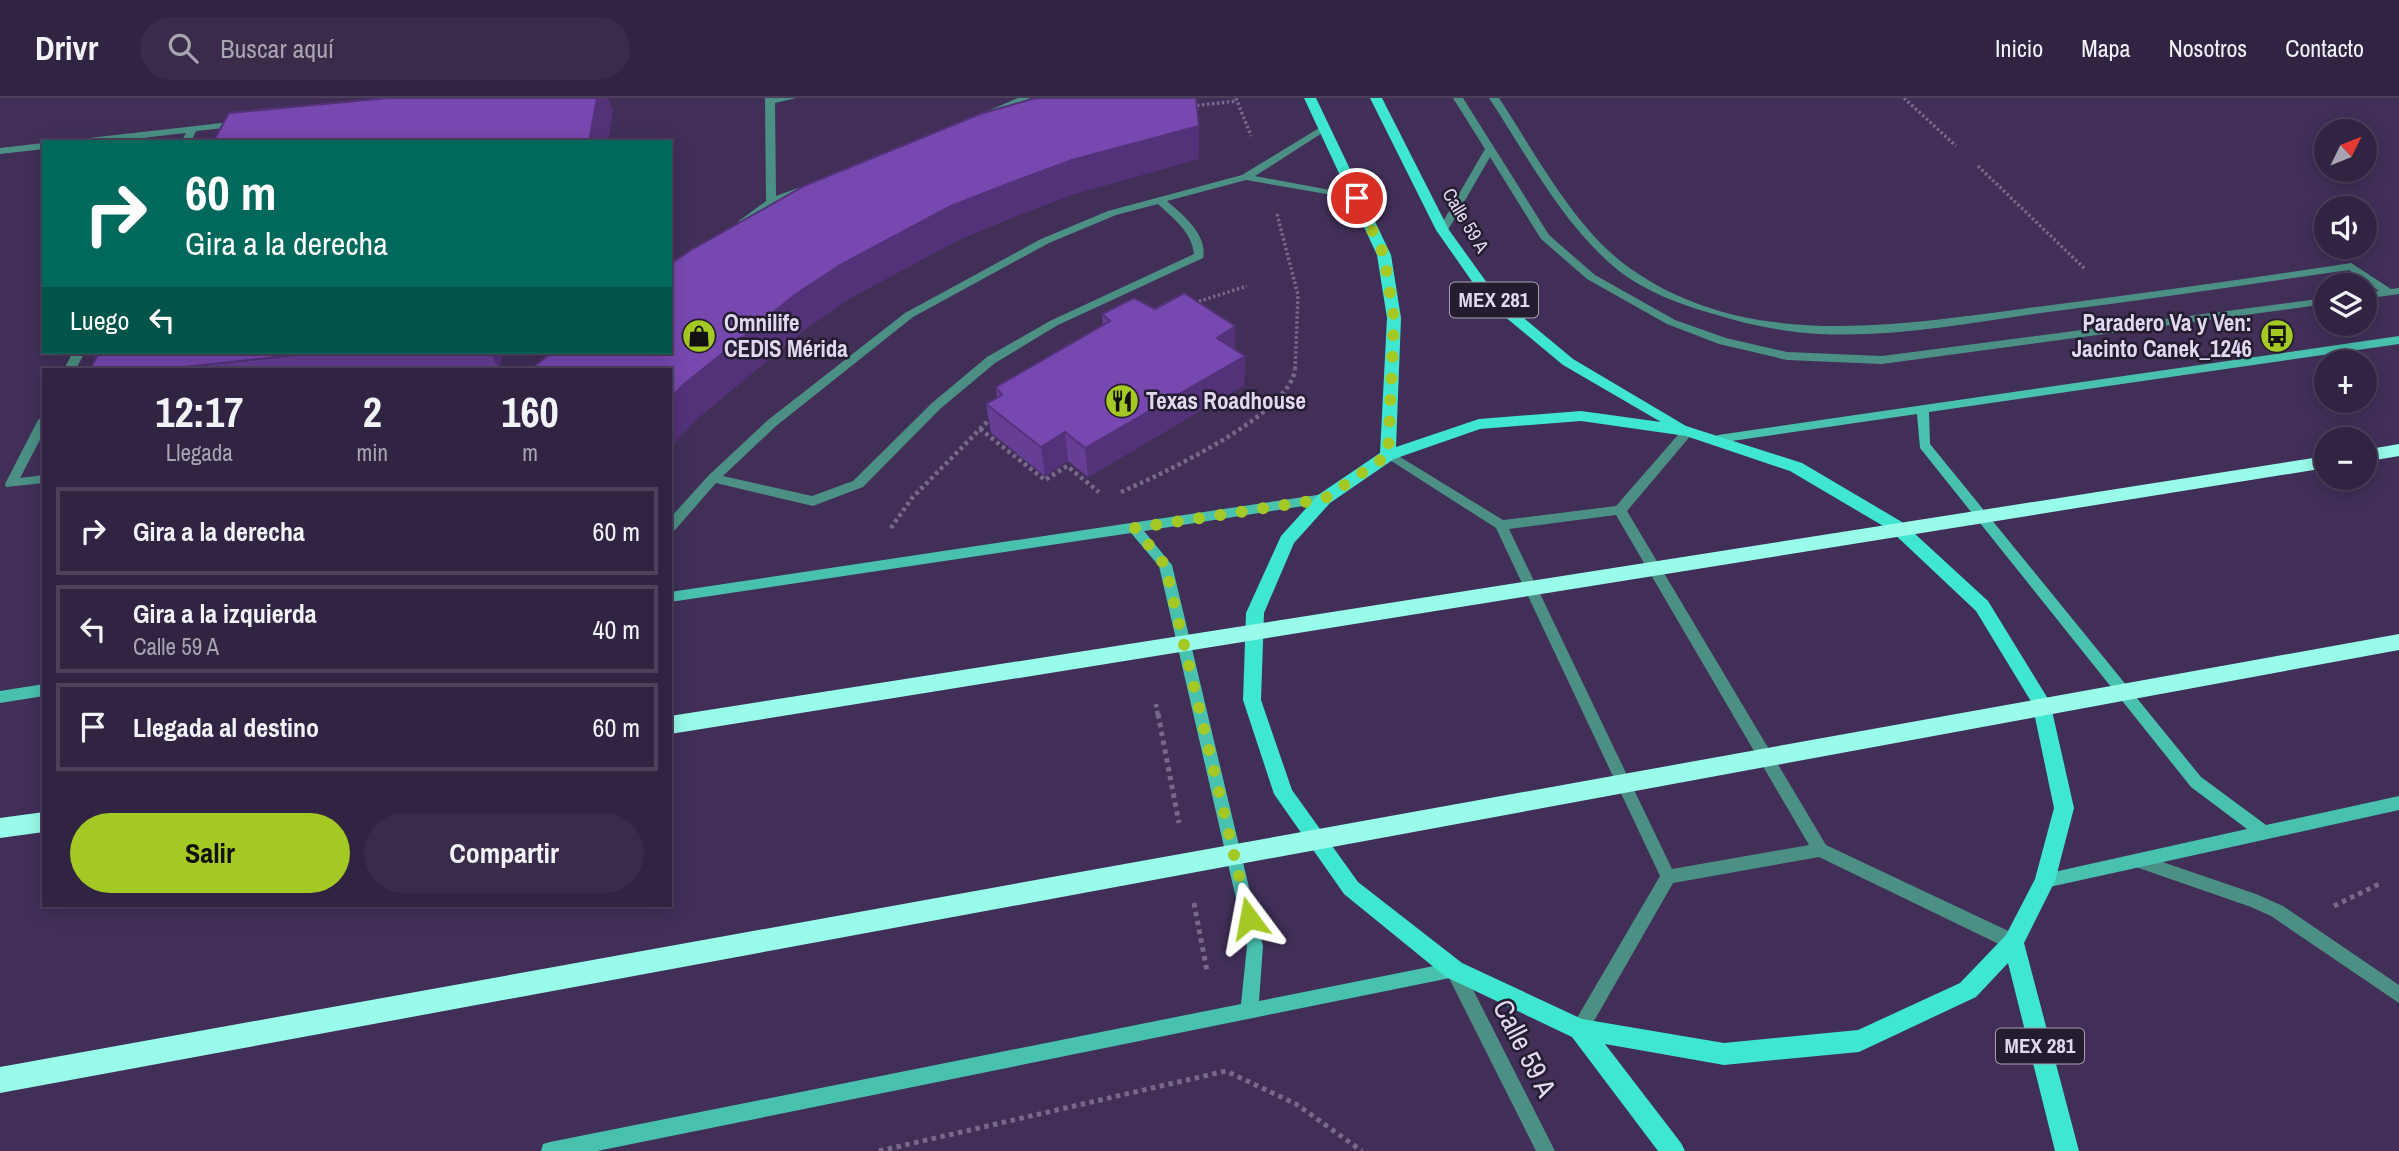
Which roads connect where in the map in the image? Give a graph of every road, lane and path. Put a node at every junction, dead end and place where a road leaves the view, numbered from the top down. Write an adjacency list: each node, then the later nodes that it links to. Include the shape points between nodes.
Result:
1 (791, 98): 8 (street)
2 (1026, 98): 11 (street)
3 (1310, 98): 13 (main road)
4 (1376, 98): 29 (main road, Calle 59 A / MEX 281)
5 (1458, 98): 21 (street)
6 (1494, 98): 33 (street, via 1596,245 1627,271 1671,295 1733,316 1794,328 1847,331 2052,309 2351,265)
7 (1904, 98): 19 (path)
8 (770, 99): 27 (street)
9 (1237, 99): 10 (path); 17 (path)
10 (1187, 106)
11 (975, 119)
12 (248, 124): 14 (street)
13 (1324, 128): 23 (street); 25 (main road)
14 (192, 129): 15 (street); 16 (street)
15 (97, 140)
16 (187, 140)
17 (1254, 145)
18 (42, 146): 20 (street)
19 (1956, 146)
20 (0, 150)
21 (1489, 151): 29 (street); 34 (street, via 1545,237 1591,277 1671,323 1787,356 1882,360)
22 (1978, 166): 31 (path)
23 (1246, 177): 25 (street); 26 (street)
24 (822, 181): 27 (street)
25 (1357, 198): 45 (main road, via 1384,255 1394,318)
26 (1159, 199): 47 (street, via 1045,240 909,315 772,423); 47 (street, via 1190,231 1200,246 1199,256 1054,323 991,360 936,406 858,484 813,501)
27 (771, 202): 30 (street)
28 (1276, 211): 50 (path, via 1298,295 1295,374 1290,383 1269,407 1200,455)
29 (1443, 230): 41 (main road, Calle 59 A / MEX 281, via 1490,297 1568,362)
30 (731, 233)
31 (2089, 272)
32 (1247, 286): 35 (path)
33 (2394, 292)
34 (2314, 303)
35 (1191, 304)
36 (2399, 340): 37 (main road)
37 (1923, 410): 42 (main road); 68 (main road, via 1924,445 1941,467 2196,782)
38 (1000, 411): 40 (path)
39 (42, 425): 48 (street, via 11,484)
40 (980, 429): 49 (path, via 1045,480 1067,466); 58 (path, via 912,498)
41 (1688, 431): 42 (main road); 45 (main road, via 1581,416 1504,422 1479,424); 54 (street)
42 (1718, 439): 73 (main road, via 1796,467 1896,526 1982,606 2041,702 2064,808)
43 (2399, 450): 44 (highway)
44 (2377, 454)
45 (1388, 455): 53 (main road); 56 (street)
46 (2314, 464): 64 (highway)
47 (713, 478): 55 (street)
48 (42, 480)
49 (1099, 492)
50 (1119, 492)
51 (1109, 496): 52 (path)
52 (1099, 499)
53 (1324, 499): 57 (main road); 78 (main road, via 1287,540 1255,613 1252,700 1284,794 1351,888)
54 (1620, 510): 56 (street); 70 (street)
55 (672, 525)
56 (1501, 525): 72 (street)
57 (1135, 528): 59 (main road); 81 (main road, via 1165,565 1252,932 1255,946)
58 (890, 529)
59 (672, 597)
60 (2399, 642): 83 (highway)
61 (42, 690): 62 (main road)
62 (0, 697)
63 (1156, 701): 69 (path)
64 (672, 725)
65 (2399, 803): 68 (main road)
66 (42, 821): 67 (highway)
67 (0, 828)
68 (2264, 833): 71 (main road)
69 (1181, 836)
70 (1820, 850): 72 (street); 77 (street)
71 (2140, 861): 73 (main road); 80 (street, via 2277,911)
72 (1668, 877): 82 (street)
73 (2045, 881): 77 (main road)
74 (2379, 884): 76 (path)
75 (1192, 890): 79 (path)
76 (2332, 907)
77 (2013, 942): 82 (main road, via 1968,990 1860,1041 1724,1054); 89 (main road, MEX 281)
78 (1454, 970): 81 (main road); 82 (main road); 87 (street, Calle 59 A)
79 (1207, 971)
80 (2399, 995)
81 (1248, 1011): 84 (main road)
82 (1580, 1029): 88 (main road)
83 (0, 1080)
84 (550, 1151)
85 (879, 1151): 86 (path, via 1226,1071 1296,1104)
86 (1362, 1151)
87 (1546, 1151)
88 (1673, 1151)
89 (2067, 1151)

